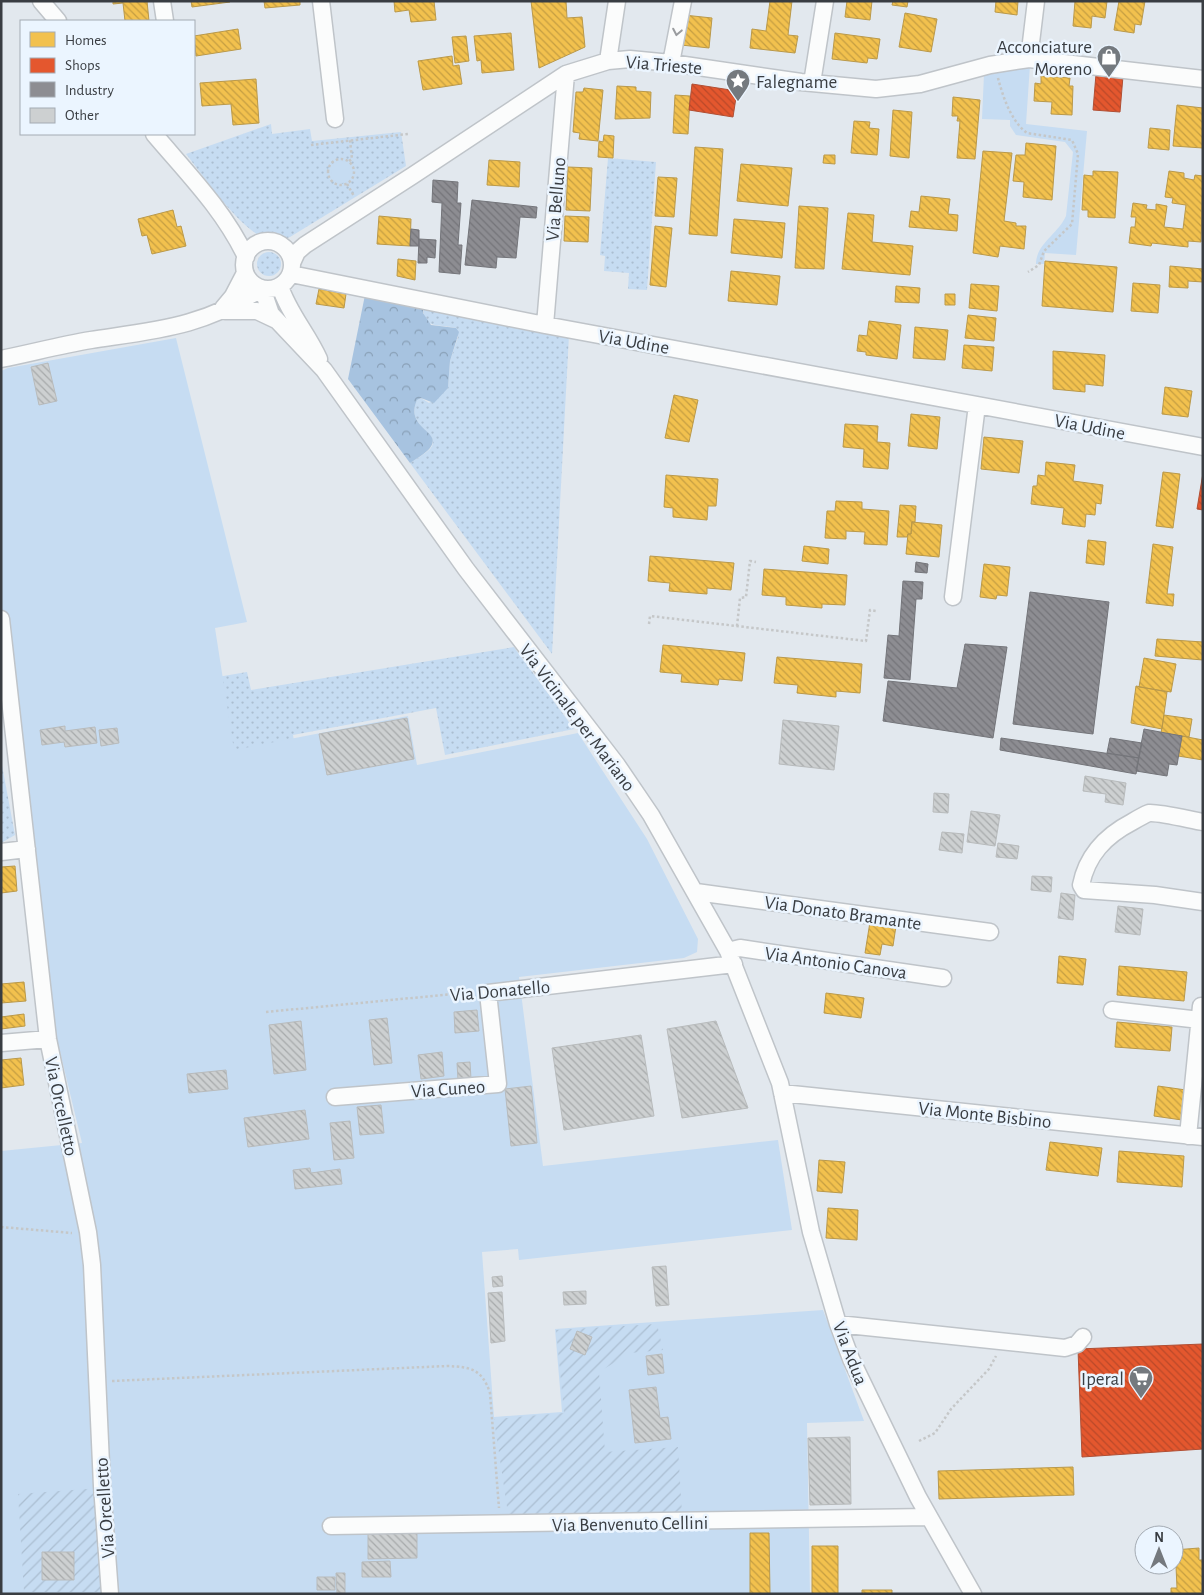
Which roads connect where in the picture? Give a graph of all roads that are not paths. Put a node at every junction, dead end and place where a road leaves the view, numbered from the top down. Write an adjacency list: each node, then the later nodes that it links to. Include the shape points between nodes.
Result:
1 (41, 1): 8 (street)
2 (162, 1): 9 (street)
3 (321, 1): 16 (street)
4 (618, 1): 11 (street)
5 (683, 1): 12 (street, one-way to 12)
6 (825, 1): 15 (street)
7 (1036, 1): 10 (street)
8 (57, 20)
9 (165, 20)
10 (1029, 59): 14 (street, Via Trieste); 15 (street, Via Trieste, via 990,65 897,88 853,88)
11 (608, 61): 12 (street, Via Trieste, via 630,59); 13 (street, Via Trieste)
12 (671, 63): 15 (street, Via Trieste)
13 (566, 74): 19 (street, Via Trieste); 28 (street, Via Belluno)
14 (1203, 79)
15 (812, 83)
16 (335, 119)
17 (155, 135): 18 (street)
18 (219, 212): 20 (street); 22 (street, via 236,237)
19 (319, 236): 21 (street, Via Trieste); 23 (street, Via Trieste, via 297,252)
20 (260, 243): 21 (street, via 267,241); 22 (street, via 254,246)
21 (281, 245): 23 (street, via 287,250)
22 (245, 265): 24 (street, via 251,283); 25 (street, via 233,296)
23 (288, 274): 24 (street); 26 (street, via 284,300); 28 (street, Via Udine)
24 (262, 288): 25 (street); 27 (street)
25 (220, 312): 27 (street, via 257,312); 29 (street, via 185,325)
26 (292, 312): 27 (street); 30 (street)
27 (276, 320): 30 (street)
28 (545, 325): 31 (street, Via Udine)
29 (1, 359)
30 (324, 370): 39 (street, Via Vicinale per Mariano, via 466,569 622,772)
31 (977, 405): 32 (street, Via Udine); 33 (street)
32 (1203, 447)
33 (953, 598)
34 (1, 619): 35 (street, Via Orcelletto)
35 (6, 691): 37 (street, Via Orcelletto)
36 (1203, 822): 40 (street, via 1150,813 1135,820 1098,846 1084,869 1081,885 1084,890)
37 (27, 849): 38 (street); 46 (street, Via Orcelletto)
38 (1, 852)
39 (696, 892): 41 (street, Via Donato Bramante); 42 (street, Via Vicinale per Mariano)
40 (1203, 902)
41 (990, 932)
42 (731, 957): 43 (street, Via Antonio Canova, via 740,948); 44 (street, Via Donatello); 48 (street, Via Vicinale per Mariano)
43 (943, 978)
44 (488, 993): 49 (street, Via Cuneo, via 498,1084)
45 (1112, 1010): 50 (street, Via Monte Bisbino, via 1200,1013)
46 (48, 1038): 47 (street); 55 (street, Via Orcelletto, via 89,1242)
47 (1, 1043)
48 (782, 1093): 50 (street, Via Monte Bisbino); 51 (street, Via Adua, via 811,1232)
49 (335, 1097)
50 (1196, 1137)
51 (838, 1324): 52 (street, via 1065,1348); 53 (street, Via Adua, via 866,1393)
52 (1083, 1338)
53 (929, 1517): 54 (street, Via Benvenuto Cellini); 56 (street, Via Adua)
54 (331, 1526)
55 (110, 1594)
56 (973, 1594)

